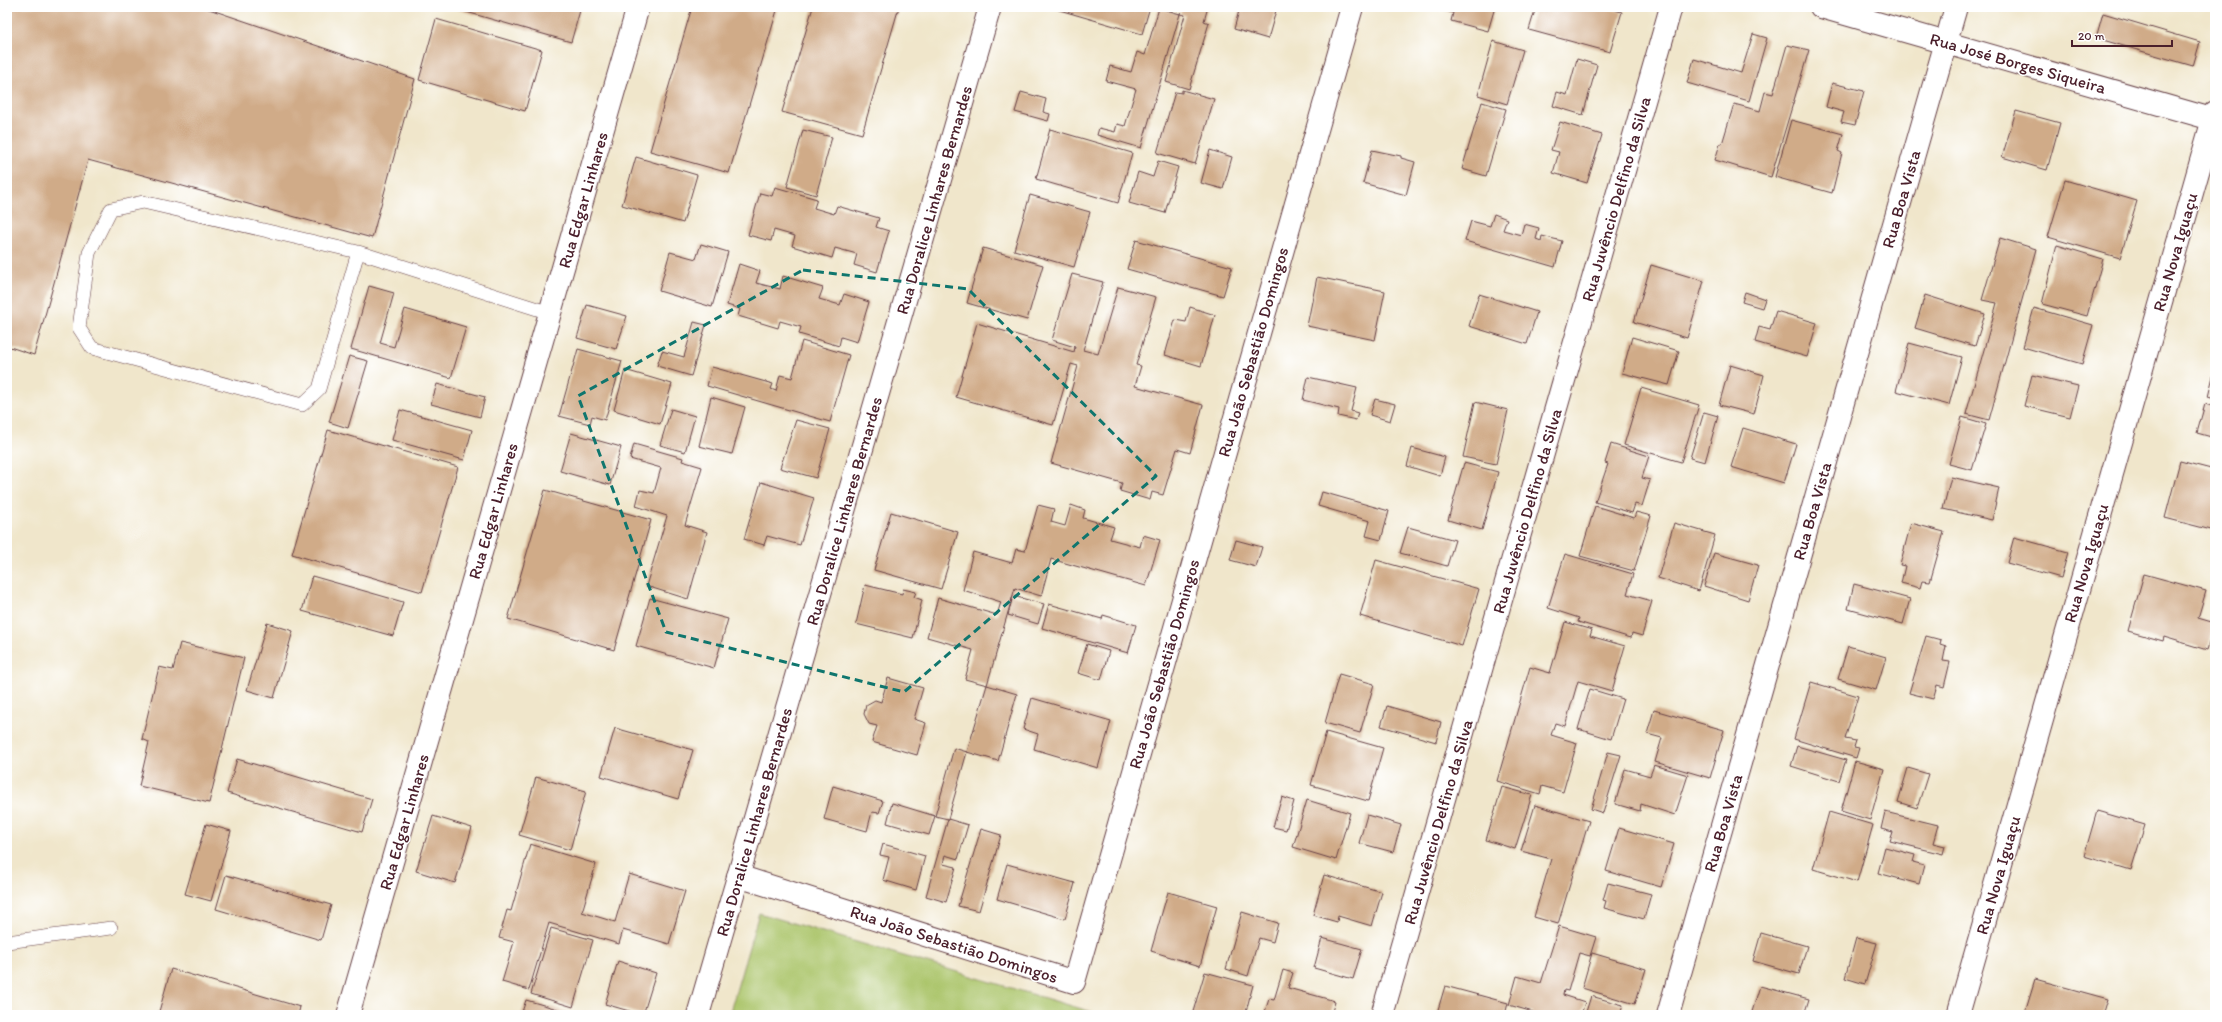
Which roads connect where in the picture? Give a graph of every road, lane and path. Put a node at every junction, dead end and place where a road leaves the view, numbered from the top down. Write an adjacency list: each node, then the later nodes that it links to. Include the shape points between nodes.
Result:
1 (638, 7): 10 (street, Rua Edgar Linhares)
2 (990, 7): 11 (street, Rua Doralice Linhares Bernardes)
3 (1352, 7): 11 (street, Rua João Sebastião Domingos, via 1074,982)
4 (1671, 7): 16 (street, Rua Juvêncio Delfino da Silva)
5 (1821, 7): 7 (street, Rua José Borges Siqueira)
6 (1956, 7): 7 (street, Rua Boa Vista)
7 (1945, 42): 8 (street, Rua José Borges Siqueira); 17 (street, Rua Boa Vista)
8 (2214, 117): 18 (street, Rua Nova Iguaçu)
9 (358, 252): 9 (lane, via 318,389 302,405 92,348 78,328 89,253 111,209 142,202); 10 (lane)
10 (550, 313): 14 (street, Rua Edgar Linhares)
11 (738, 876): 15 (street, Rua Doralice Linhares Bernardes)
12 (111, 928): 13 (lane)
13 (7, 942)
14 (348, 1015)
15 (698, 1015)
16 (1382, 1015)
17 (1668, 1015)
18 (1958, 1015)

